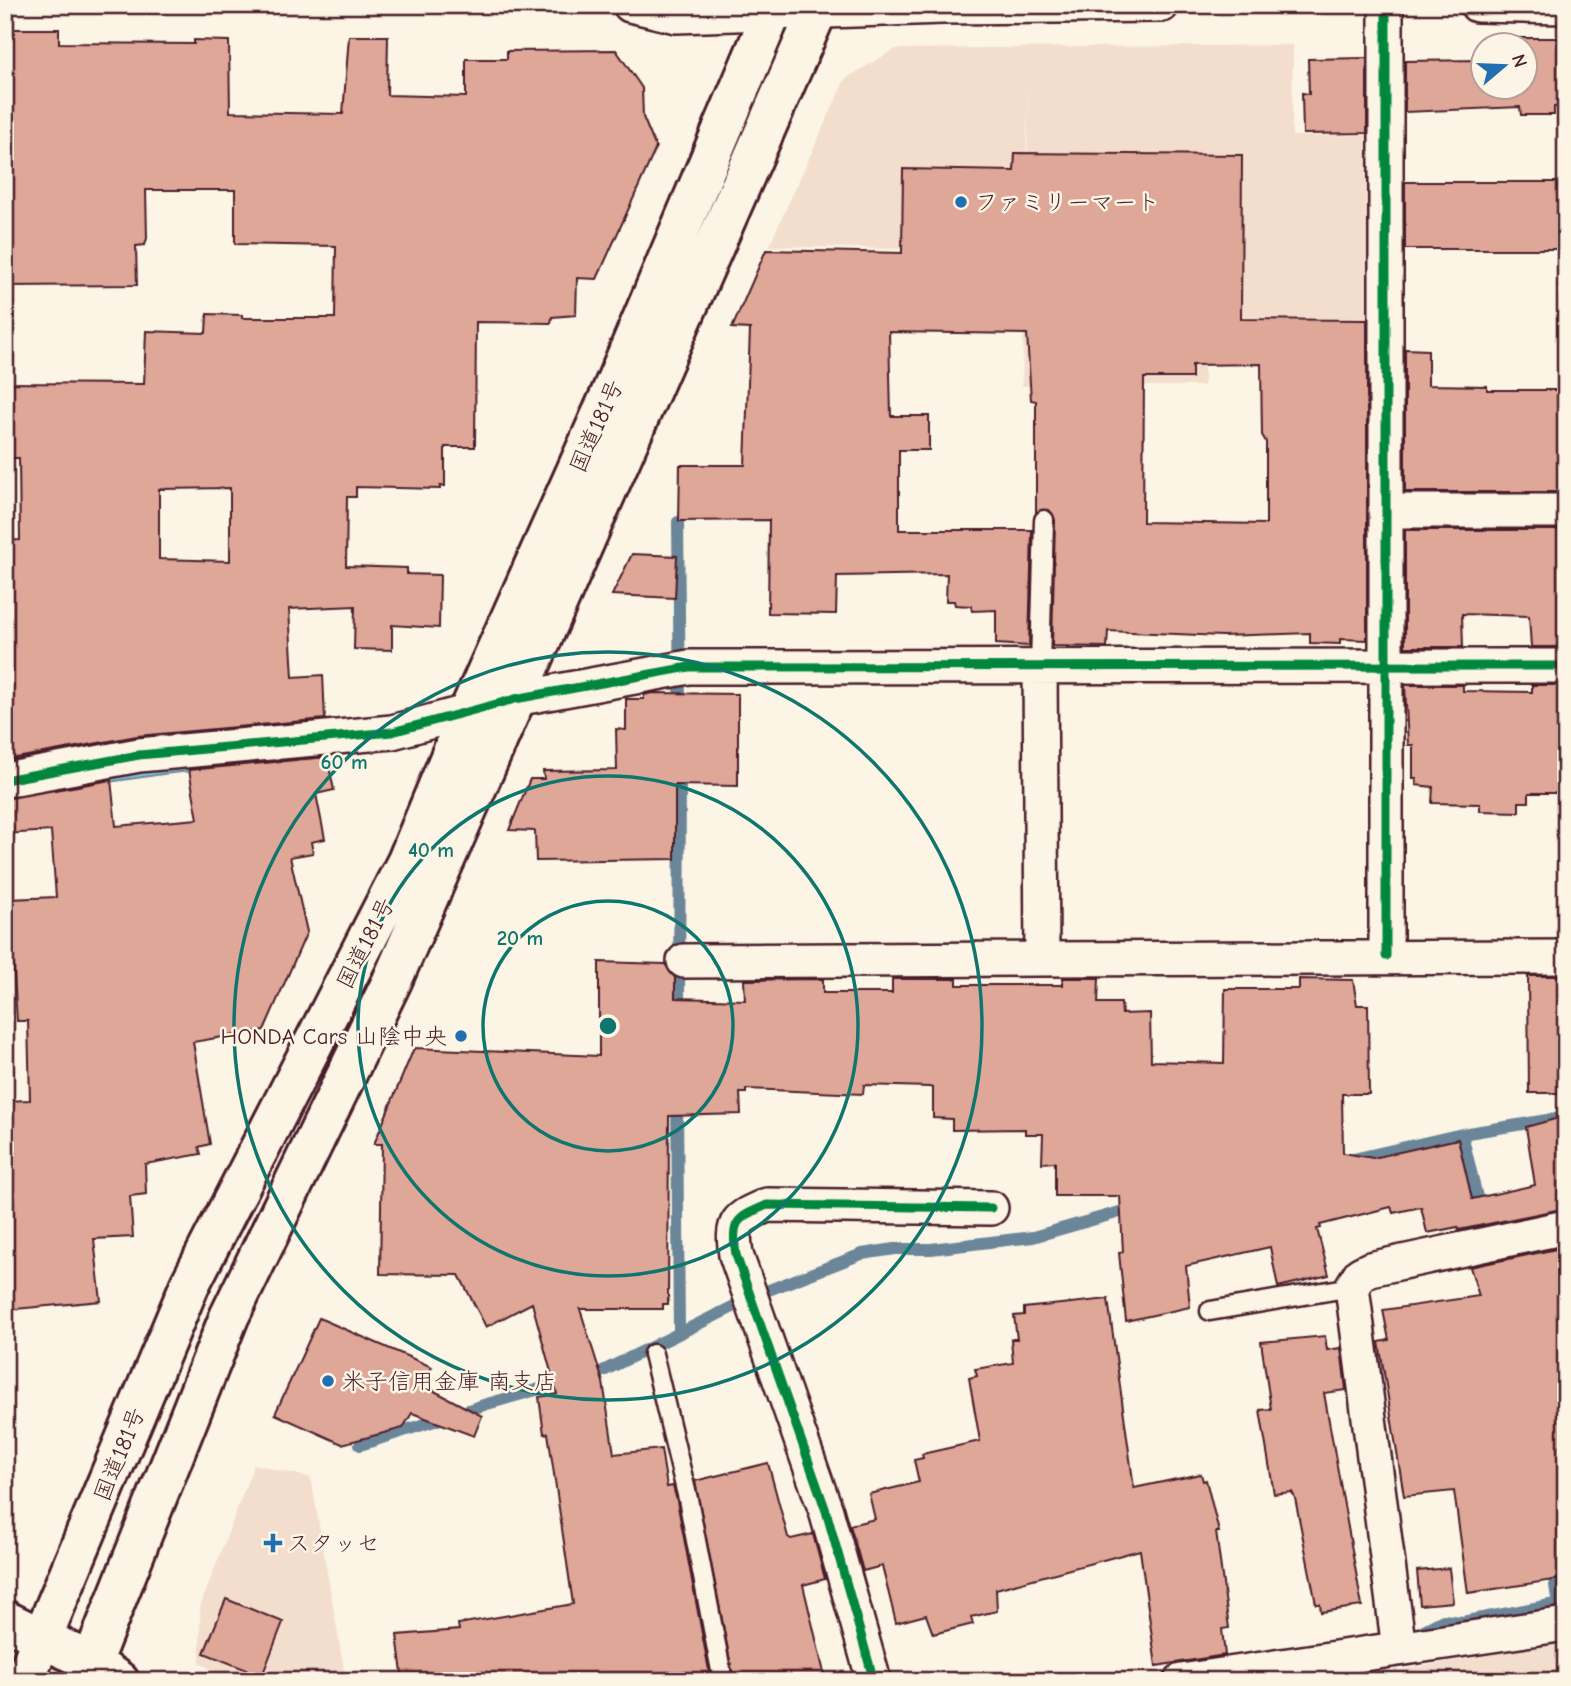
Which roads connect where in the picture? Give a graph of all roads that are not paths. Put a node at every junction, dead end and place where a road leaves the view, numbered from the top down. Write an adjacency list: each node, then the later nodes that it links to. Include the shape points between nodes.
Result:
1 (630, 5): 6 (street, via 676,16)
2 (1162, 5): 7 (street)
3 (1386, 5): 8 (street)
4 (1477, 5): 5 (street)
5 (1566, 7)
6 (773, 9): 7 (street); 15 (main road, 国道181号, via 611,395)
7 (818, 9): 14 (main road, 国道181号)
8 (1385, 511): 9 (street); 11 (street)
9 (1566, 511)
10 (1044, 520): 12 (lane)
11 (1386, 665): 12 (street); 13 (street); 17 (street)
12 (1040, 666): 14 (street, via 690,667); 19 (street)
13 (1566, 666)
14 (514, 699): 15 (street); 30 (main road, 国道181号, via 392,981 229,1317)
15 (469, 711): 16 (street, via 381,733 139,755); 28 (main road, 国道181号, via 407,861 190,1284)
16 (5, 780)
17 (1386, 956): 18 (street); 19 (street)
18 (1566, 957)
19 (1042, 959): 20 (street)
20 (684, 961)
21 (991, 1208): 33 (street, via 767,1205 740,1217 732,1232 736,1255 826,1511)
22 (1566, 1227): 23 (street, via 1370,1269 1360,1274)
23 (1352, 1287): 24 (lane); 29 (street)
24 (1210, 1311)
25 (653, 1354): 32 (lane, via 688,1499)
26 (5, 1620): 28 (main road)
27 (1566, 1624): 29 (street)
28 (43, 1638): 30 (main road); 31 (main road, 国道181号)
29 (1399, 1649): 34 (street)
30 (99, 1675)
31 (24, 1681)
32 (723, 1681)
33 (874, 1681)
34 (1181, 1681)

